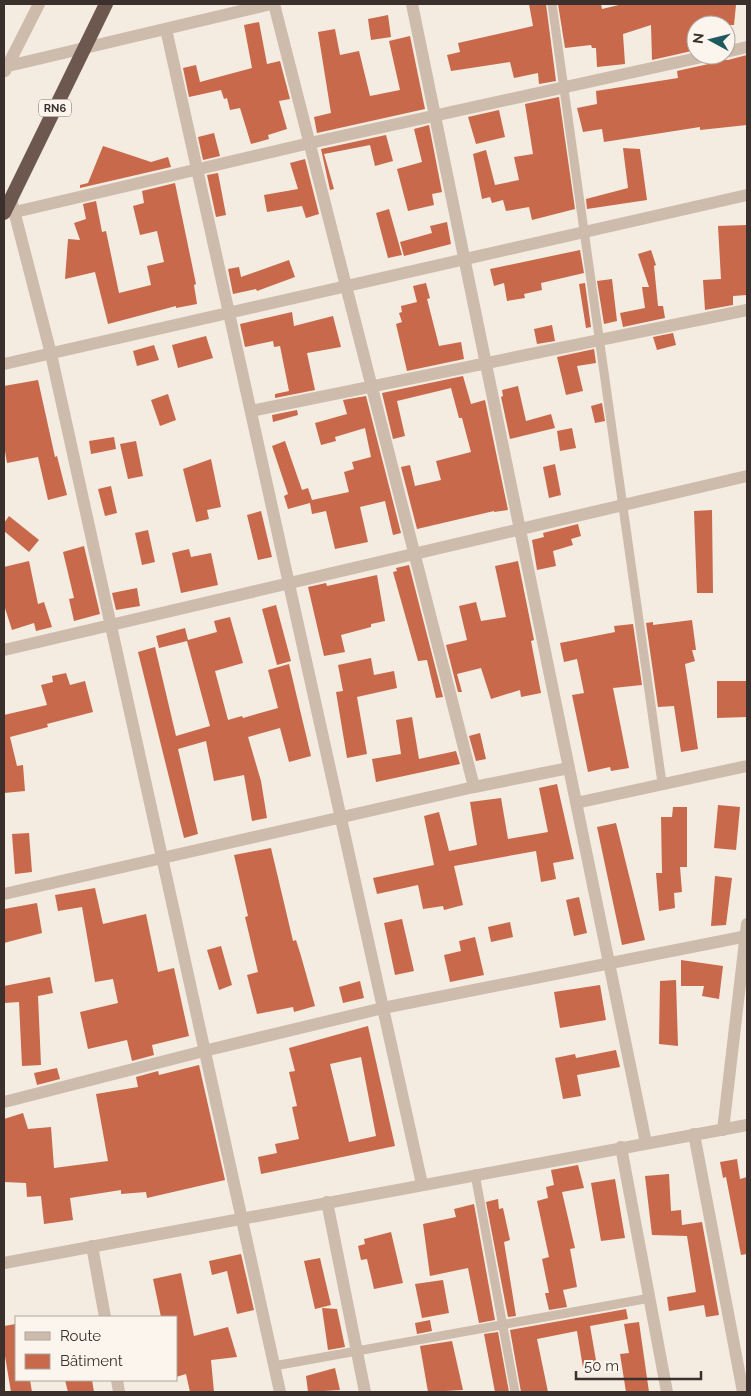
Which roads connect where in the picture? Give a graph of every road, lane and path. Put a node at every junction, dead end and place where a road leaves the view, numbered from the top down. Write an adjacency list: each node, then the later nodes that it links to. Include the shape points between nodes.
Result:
1 (39, 4): 9 (street)
2 (106, 4): 7 (highway, RN6)
3 (272, 4): 6 (street); 12 (street)
4 (412, 4): 11 (street)
5 (552, 4): 10 (lane)
6 (166, 29): 7 (street); 13 (street)
7 (85, 48): 9 (street); 15 (highway, RN6)
8 (686, 61): 10 (street)
9 (5, 69)
10 (564, 88): 11 (street); 16 (lane)
11 (435, 117): 12 (street); 17 (street)
12 (310, 143): 13 (street); 18 (street)
13 (197, 170): 15 (street); 20 (street)
14 (747, 195): 16 (street)
15 (10, 208): 22 (street)
16 (585, 232): 17 (street); 21 (lane)
17 (464, 260): 18 (street); 24 (street)
18 (346, 285): 20 (street); 25 (street)
19 (747, 310): 21 (street)
20 (229, 313): 22 (street); 26 (street)
21 (600, 340): 24 (street); 28 (lane)
22 (51, 354): 23 (street); 32 (street)
23 (4, 364)
24 (486, 364): 25 (street); 29 (street)
25 (372, 385): 26 (street); 30 (street)
26 (251, 411): 31 (street)
27 (747, 476): 28 (street)
28 (623, 505): 29 (street); 36 (lane)
29 (520, 529): 30 (street); 35 (street)
30 (414, 552): 31 (street); 37 (street)
31 (289, 583): 32 (street); 39 (street)
32 (109, 625): 33 (street); 40 (street)
33 (4, 650)
34 (747, 766): 36 (street)
35 (569, 768): 37 (street); 38 (street)
36 (662, 784): 38 (street)
37 (474, 787): 39 (street)
38 (576, 803): 43 (street)
39 (341, 817): 40 (street); 44 (street)
40 (161, 858): 41 (street); 45 (street)
41 (4, 894)
42 (747, 932): 43 (street); 48 (street)
43 (609, 963): 44 (street); 50 (street)
44 (383, 1008): 45 (street); 53 (street)
45 (204, 1051): 46 (street); 55 (street)
46 (4, 1102)
47 (747, 1125): 48 (street)
48 (723, 1130): 49 (street)
49 (694, 1134): 50 (street); 67 (street)
50 (646, 1142): 51 (street)
51 (621, 1147): 52 (street); 58 (street)
52 (475, 1174): 53 (street); 60 (lane)
53 (422, 1184): 54 (street)
54 (328, 1202): 55 (street); 61 (street)
55 (241, 1219): 56 (street); 62 (street)
56 (92, 1246): 57 (street); 59 (street)
57 (4, 1263)
58 (650, 1298): 60 (lane); 66 (street)
59 (105, 1316)
60 (502, 1326): 61 (lane); 65 (lane)
61 (357, 1353): 62 (lane); 64 (street)
62 (274, 1366): 63 (street)
63 (280, 1392)
64 (365, 1392)
65 (515, 1392)
66 (668, 1392)
67 (743, 1392)

